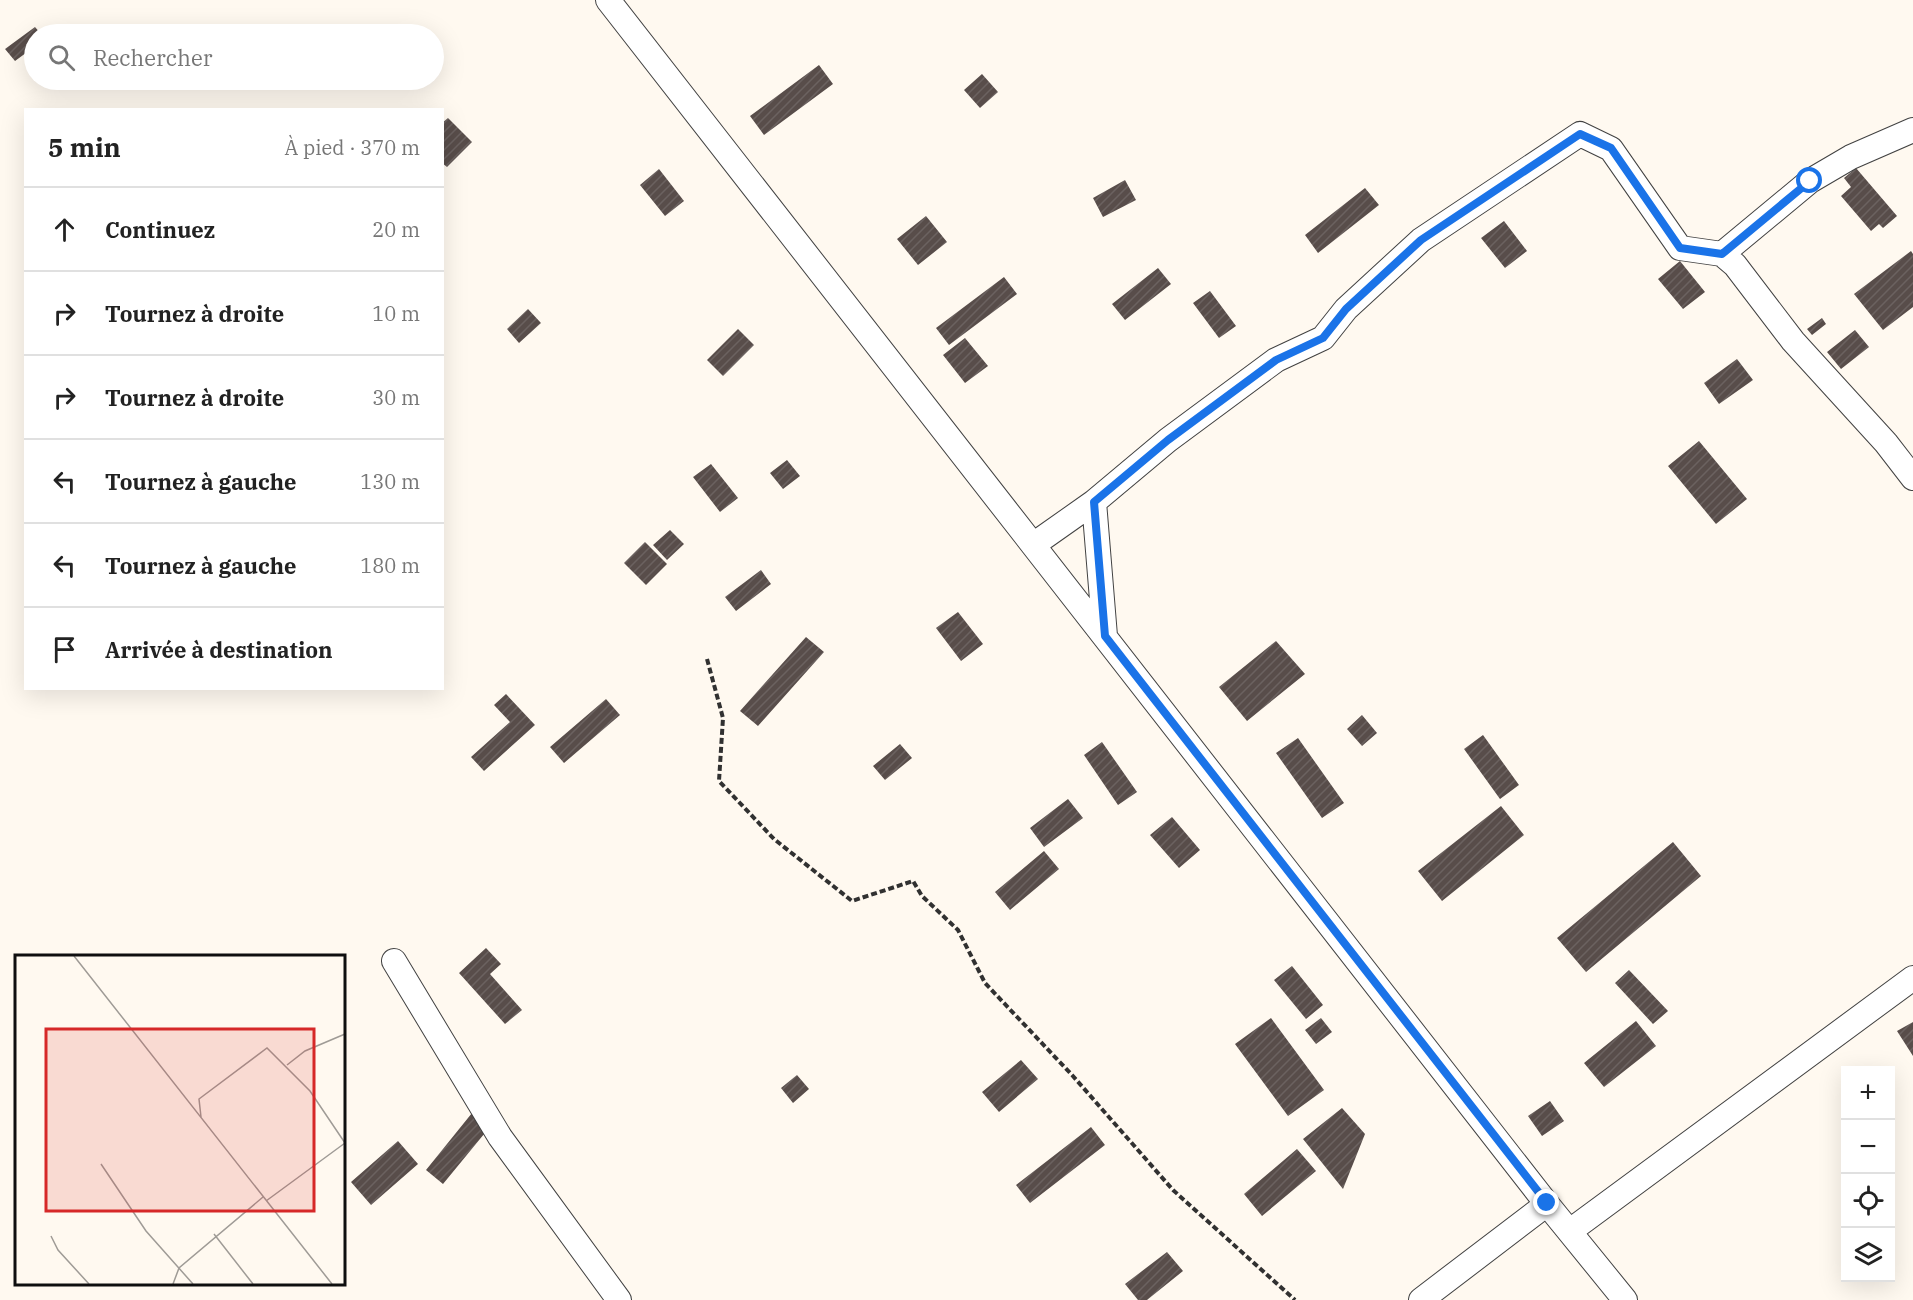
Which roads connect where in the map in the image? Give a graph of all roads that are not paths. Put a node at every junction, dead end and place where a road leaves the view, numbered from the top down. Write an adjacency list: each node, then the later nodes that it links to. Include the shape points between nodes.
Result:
1 (608, 0): 6 (street)
2 (1913, 130): 3 (street, via 1851,157 1810,181)
3 (1722, 254): 4 (street); 5 (street, via 1680,248 1611,148 1580,134 1421,240 1346,309 1323,338 1276,360 1168,440)
4 (1913, 478)
5 (1094, 502): 6 (street); 7 (street)
6 (1033, 545): 7 (street)
7 (1105, 636): 10 (street)
8 (394, 961): 12 (street, via 500,1137)
9 (1913, 978): 11 (street)
10 (1547, 1203): 11 (street); 13 (street)
11 (1570, 1231): 14 (street)
12 (618, 1300)
13 (1421, 1300)
14 (1625, 1300)

